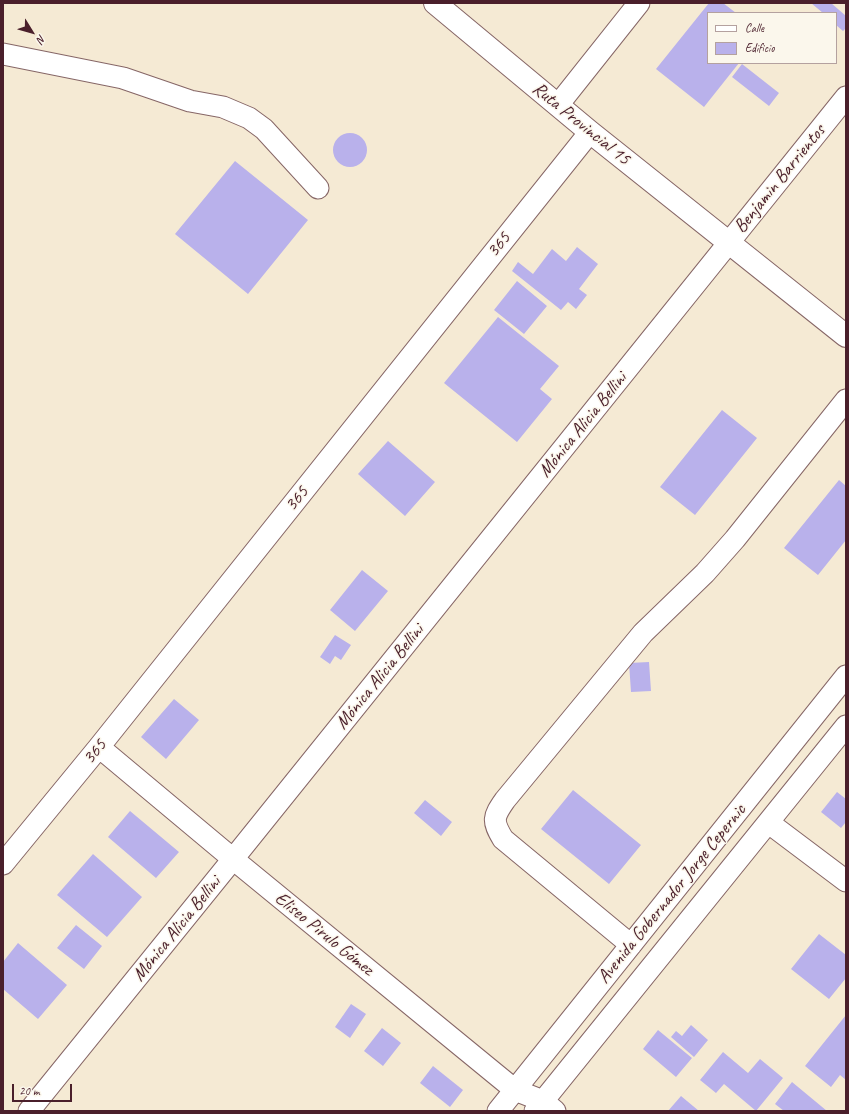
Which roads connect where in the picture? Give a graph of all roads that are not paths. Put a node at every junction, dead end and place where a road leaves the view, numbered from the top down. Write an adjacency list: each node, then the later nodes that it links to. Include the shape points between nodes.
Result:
1 (435, 3): 5 (main road, Ruta Provincial 15)
2 (640, 3): 5 (street)
3 (3, 54): 7 (street, via 123,78 190,101 223,107 242,115 264,129)
4 (846, 97): 8 (street, Benjamin Barrientos)
5 (558, 105): 6 (main road, Ruta Provincial 15)
6 (590, 132): 8 (main road, Ruta Provincial 15); 13 (street, 365)
7 (318, 188)
8 (729, 242): 9 (main road, Ruta Provincial 15); 15 (street, Mónica Alicia Bellini)
9 (846, 336)
10 (846, 400): 18 (street, via 735,539 705,573 643,633 496,814 497,828 503,839)
11 (846, 676): 18 (street, Avenida Gobernador Jorge Cepernic)
12 (846, 726): 14 (street, Avenida Gobernador Jorge Cepernic)
13 (99, 747): 15 (street, Eliseo Pirulo Gómez); 16 (street, 365)
14 (769, 822): 17 (street); 20 (street, Avenida Gobernador Jorge Cepernic)
15 (234, 859): 19 (street, Eliseo Pirulo Gómez); 21 (street, Mónica Alicia Bellini)
16 (3, 864)
17 (846, 881)
18 (631, 944): 19 (street, Avenida Gobernador Jorge Cepernic)
19 (515, 1090): 20 (street, Eliseo Pirulo Gómez); 22 (street, Avenida Gobernador Jorge Cepernic)
20 (545, 1108)
21 (29, 1111)
22 (498, 1111)

